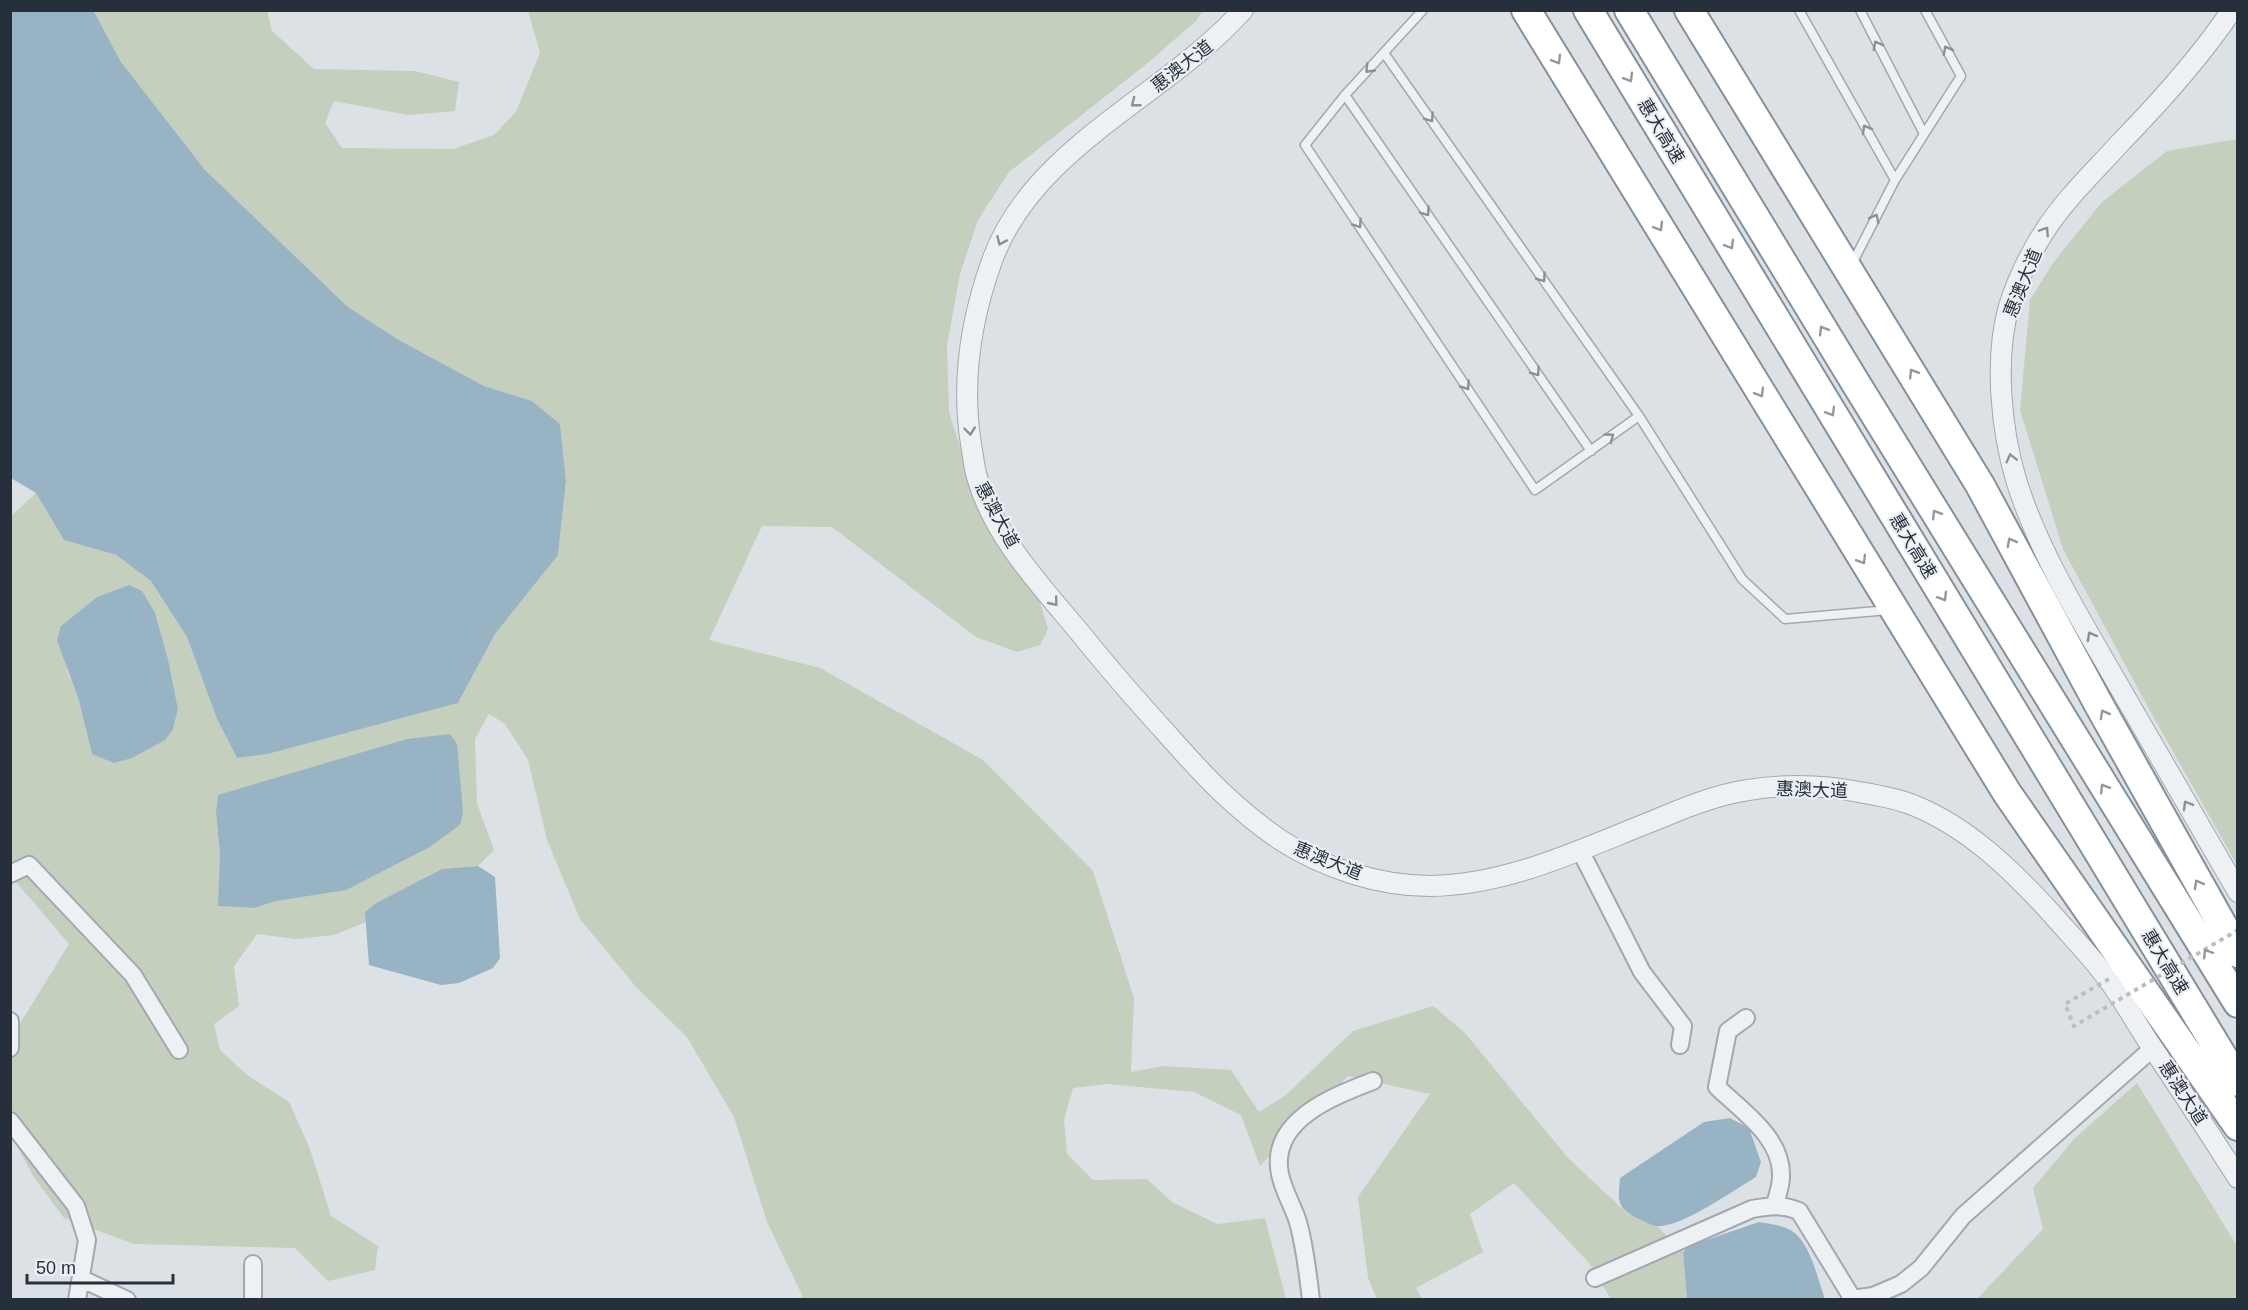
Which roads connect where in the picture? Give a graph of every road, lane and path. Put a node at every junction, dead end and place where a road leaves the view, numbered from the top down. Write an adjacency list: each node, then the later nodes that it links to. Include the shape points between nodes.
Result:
1 (1243, 10): 19 (street, 惠澳大道, one-way to 19, via 1221,34 1051,171 1010,220 993,259 969,346 969,432 977,477 1004,534 1031,574 1121,684 1218,791 1287,844 1360,876 1431,886 1503,876)
2 (1424, 10): 11 (lane)
3 (1526, 10): 18 (highway, one-way to 18)
4 (1588, 10): 33 (highway, 惠大高速, one-way to 33)
5 (1629, 10): 25 (highway, 惠大高速, one-way to 5)
6 (1689, 10): 15 (highway)
7 (1800, 10): 14 (lane, one-way to 7)
8 (1860, 10): 13 (lane, one-way to 8)
9 (1925, 10): 13 (lane, one-way to 9, via 1961,76)
10 (2232, 10): 21 (street, 惠澳大道, one-way to 10, via 2046,554 2018,484 2005,432 2002,382 2009,306 2043,234 2067,200 2183,75)
11 (1384, 53): 12 (lane, one-way to 12); 16 (lane, one-way to 16)
12 (1345, 95): 17 (lane, one-way to 17); 17 (lane, one-way to 17, via 1305,145 1535,490)
13 (1924, 134): 14 (lane)
14 (1895, 180): 15 (lane, one-way to 14)
15 (1849, 270): 23 (highway, one-way to 15, via 1980,485)
16 (1639, 416): 17 (lane, one-way to 16); 18 (lane, via 1742,579 1785,619)
17 (1591, 451)
18 (1893, 610): 35 (highway, via 2007,793)
19 (1580, 850): 24 (street, 惠澳大道, via 1697,803 1746,790 1831,787 1873,794 1928,812 1954,825 1989,852 2032,892); 28 (street, via 1642,972 1683,1026)
20 (10, 874): 31 (street, via 28,865 37,874 133,975)
21 (2238, 892)
22 (2238, 930): 24 (path, bridge, via 2074,1026 2065,1004)
23 (2238, 953)
24 (2109, 979): 30 (street, 惠澳大道)
25 (2238, 1003)
26 (1746, 1018): 37 (street, via 1728,1031 1717,1087 1774,1144 1781,1177)
27 (10, 1022): 29 (street)
28 (1680, 1045)
29 (10, 1048)
30 (2153, 1048): 36 (street, 惠澳大道); 45 (street, via 1963,1216 1921,1268 1901,1284)
31 (179, 1050)
32 (1373, 1081): 44 (street, via 1312,1108 1290,1130 1280,1153 1280,1174 1298,1222)
33 (2238, 1082)
34 (10, 1121): 40 (street, via 76,1206 87,1240)
35 (2238, 1126)
36 (2238, 1178)
37 (1775, 1205): 39 (street, via 1752,1209); 45 (street, via 1799,1211 1851,1296)
38 (253, 1264): 43 (street)
39 (1595, 1278)
40 (82, 1279): 41 (street); 42 (street)
41 (77, 1299)
42 (127, 1299)
43 (253, 1299)
44 (1311, 1299)
45 (1859, 1299)

